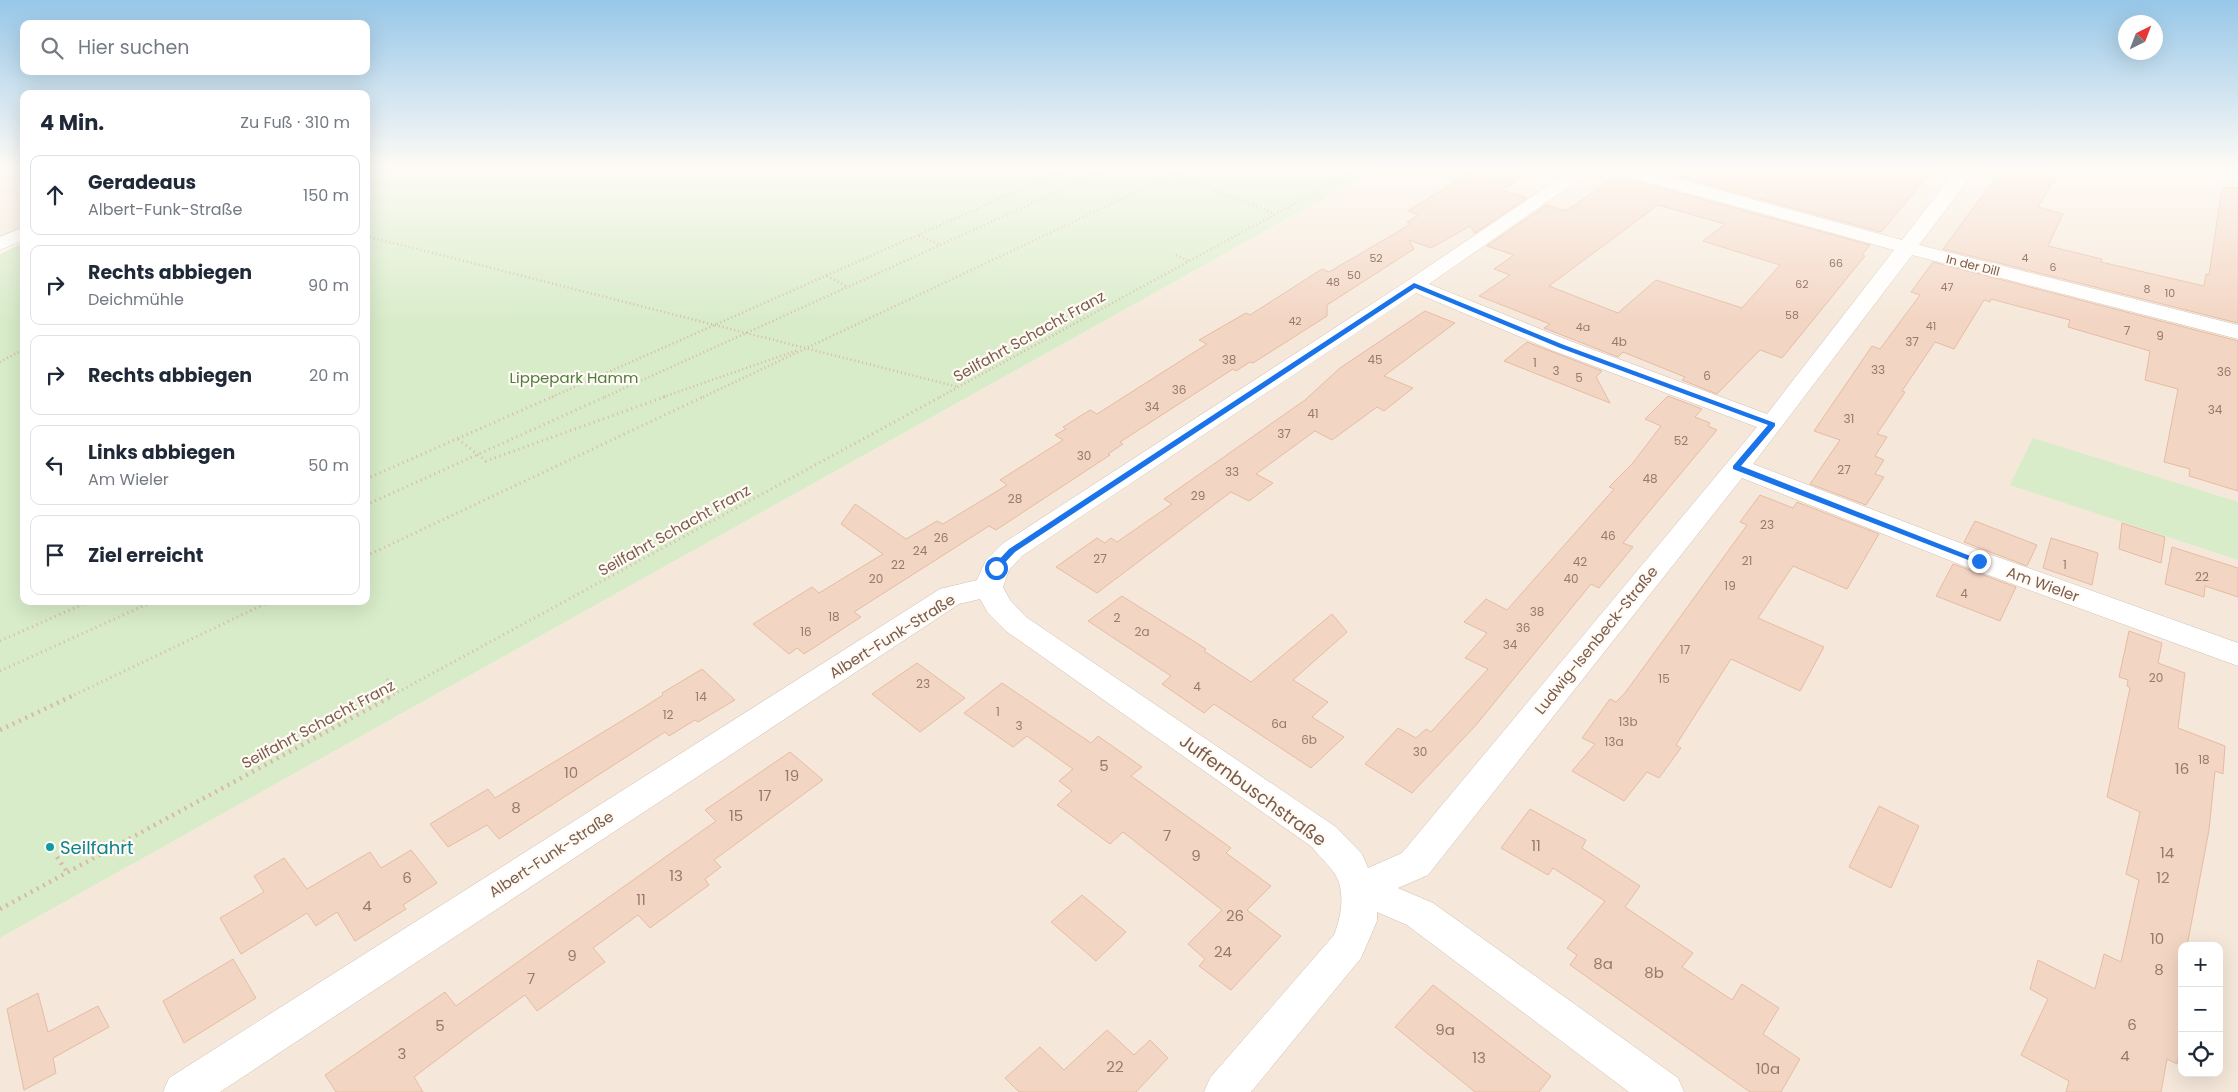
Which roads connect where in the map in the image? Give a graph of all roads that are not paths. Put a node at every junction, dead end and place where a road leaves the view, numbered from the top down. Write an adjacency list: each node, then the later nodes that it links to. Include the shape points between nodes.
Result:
1 (1510, 220): 7 (street)
2 (1808, 220): 6 (street, In der Dill)
3 (1927, 220): 6 (street, Ludwig-Isenbeck-Straße)
4 (20, 235): 5 (street)
5 (0, 244)
6 (1906, 247): 8 (street, In der Dill); 9 (street, Ludwig-Isenbeck-Straße)
7 (1414, 285): 9 (street, via 1562,346); 11 (street, via 1012,550 996,568)
8 (2238, 332)
9 (1772, 424): 10 (street, Ludwig-Isenbeck-Straße)
10 (1736, 467): 12 (street, Am Wieler, via 1979,561); 13 (street, Ludwig-Isenbeck-Straße, via 1415,864)
11 (989, 587): 13 (street, Juffernbuschstraße, via 998,606 1016,624 1324,838 1349,865); 14 (street, Albert-Funk-Straße, via 950,596)
12 (2238, 655)
13 (1359, 888): 15 (street, via 1358,921 1348,946); 16 (street, via 1420,914)
14 (184, 1092)
15 (1225, 1092)
16 (1664, 1092)

